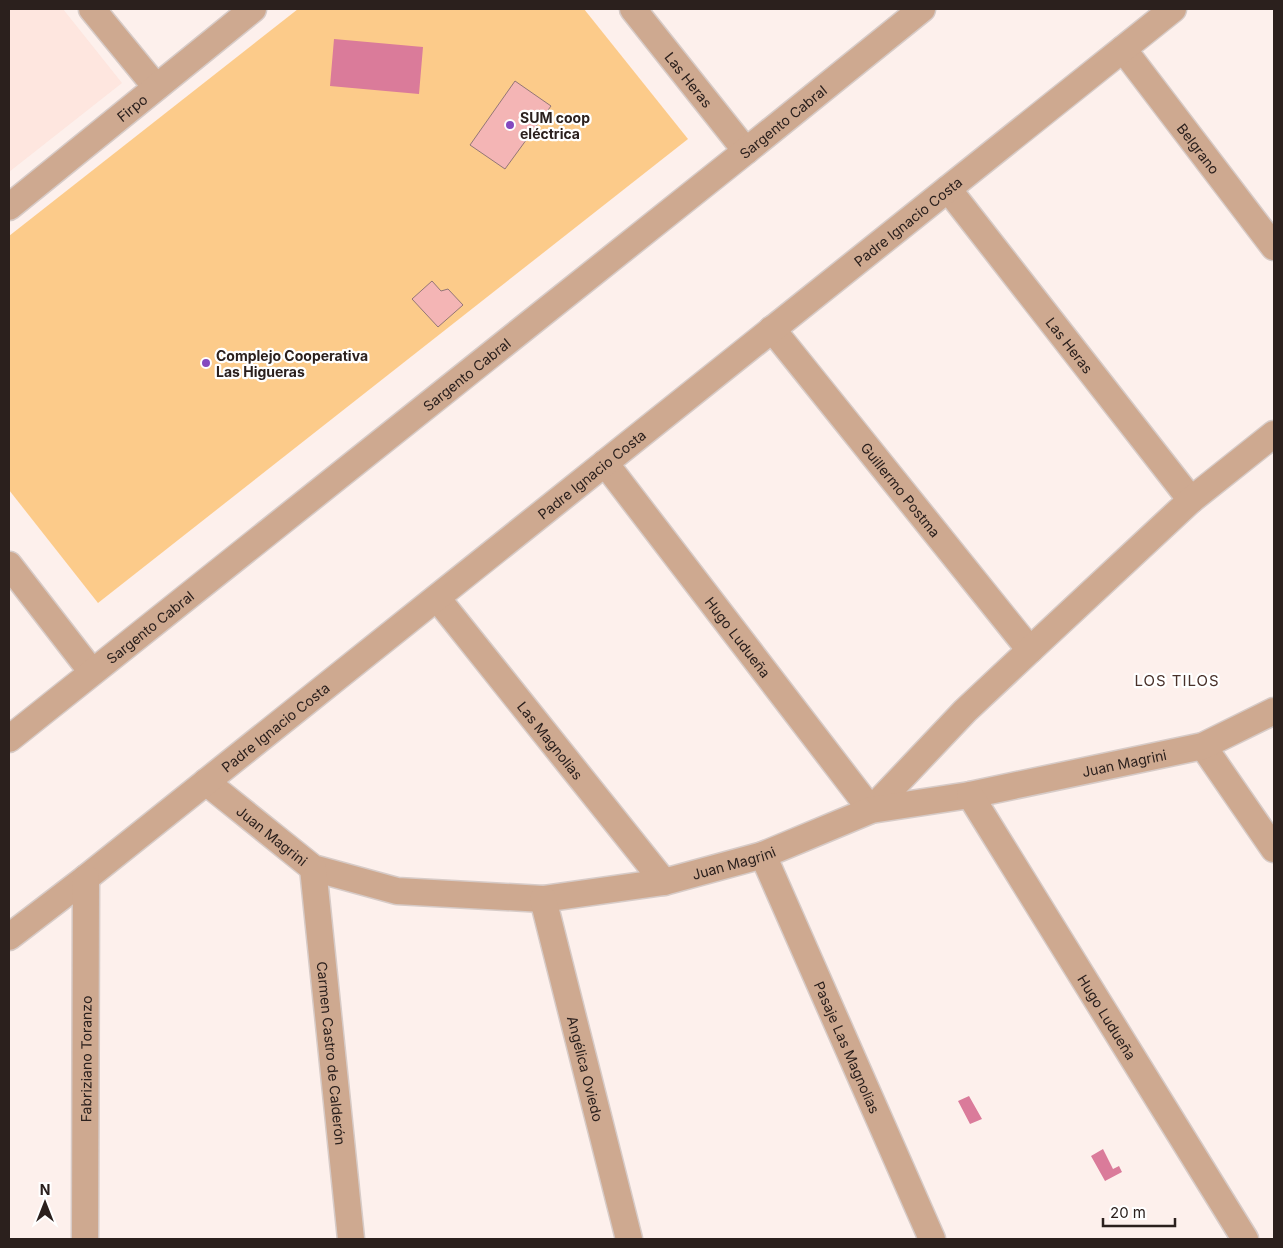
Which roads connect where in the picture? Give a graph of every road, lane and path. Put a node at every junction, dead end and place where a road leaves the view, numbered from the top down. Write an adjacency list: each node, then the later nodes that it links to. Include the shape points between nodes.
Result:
1 (92, 9): 7 (street)
2 (253, 9): 7 (street, Firpo)
3 (633, 9): 8 (street, Las Heras)
4 (922, 9): 8 (street, Sargento Cabral)
5 (1173, 9): 6 (street, Padre Ignacio Costa)
6 (1123, 49): 9 (street, Padre Ignacio Costa); 11 (street, Belgrano)
7 (156, 87): 10 (street, Firpo)
8 (746, 151): 19 (street, Sargento Cabral)
9 (948, 189): 12 (street, Padre Ignacio Costa); 15 (street, Las Heras)
10 (9, 207)
11 (1274, 247)
12 (772, 330): 14 (street, Padre Ignacio Costa); 18 (street, Guillermo Postma)
13 (1274, 434): 15 (street)
14 (605, 463): 17 (street, Padre Ignacio Costa); 25 (street, Hugo Ludueña)
15 (1191, 500): 18 (street)
16 (9, 565): 19 (street)
17 (437, 598): 23 (street, Padre Ignacio Costa); 30 (street, Las Magnolias)
18 (1030, 650): 25 (street, via 965,711)
19 (92, 672): 21 (street, Sargento Cabral)
20 (1274, 711): 22 (street, Juan Magrini)
21 (9, 738)
22 (1203, 746): 24 (street, Juan Magrini); 26 (street)
23 (206, 782): 28 (street, Juan Magrini); 29 (street, Padre Ignacio Costa)
24 (970, 794): 25 (street, Juan Magrini); 37 (street, Hugo Ludueña)
25 (871, 810): 27 (street, Juan Magrini)
26 (1274, 849)
27 (763, 854): 30 (street, Juan Magrini); 36 (street, Pasaje Las Magnolias)
28 (313, 868): 31 (street, Juan Magrini, via 397,891); 34 (street, Carmen Castro de Calderón)
29 (86, 878): 32 (street, Padre Ignacio Costa); 33 (street, Fabriziano Toranzo)
30 (664, 882): 31 (street, Juan Magrini)
31 (543, 899): 35 (street, Angélica Oviedo)
32 (9, 937)
33 (85, 1239)
34 (351, 1239)
35 (629, 1239)
36 (932, 1239)
37 (1245, 1239)

